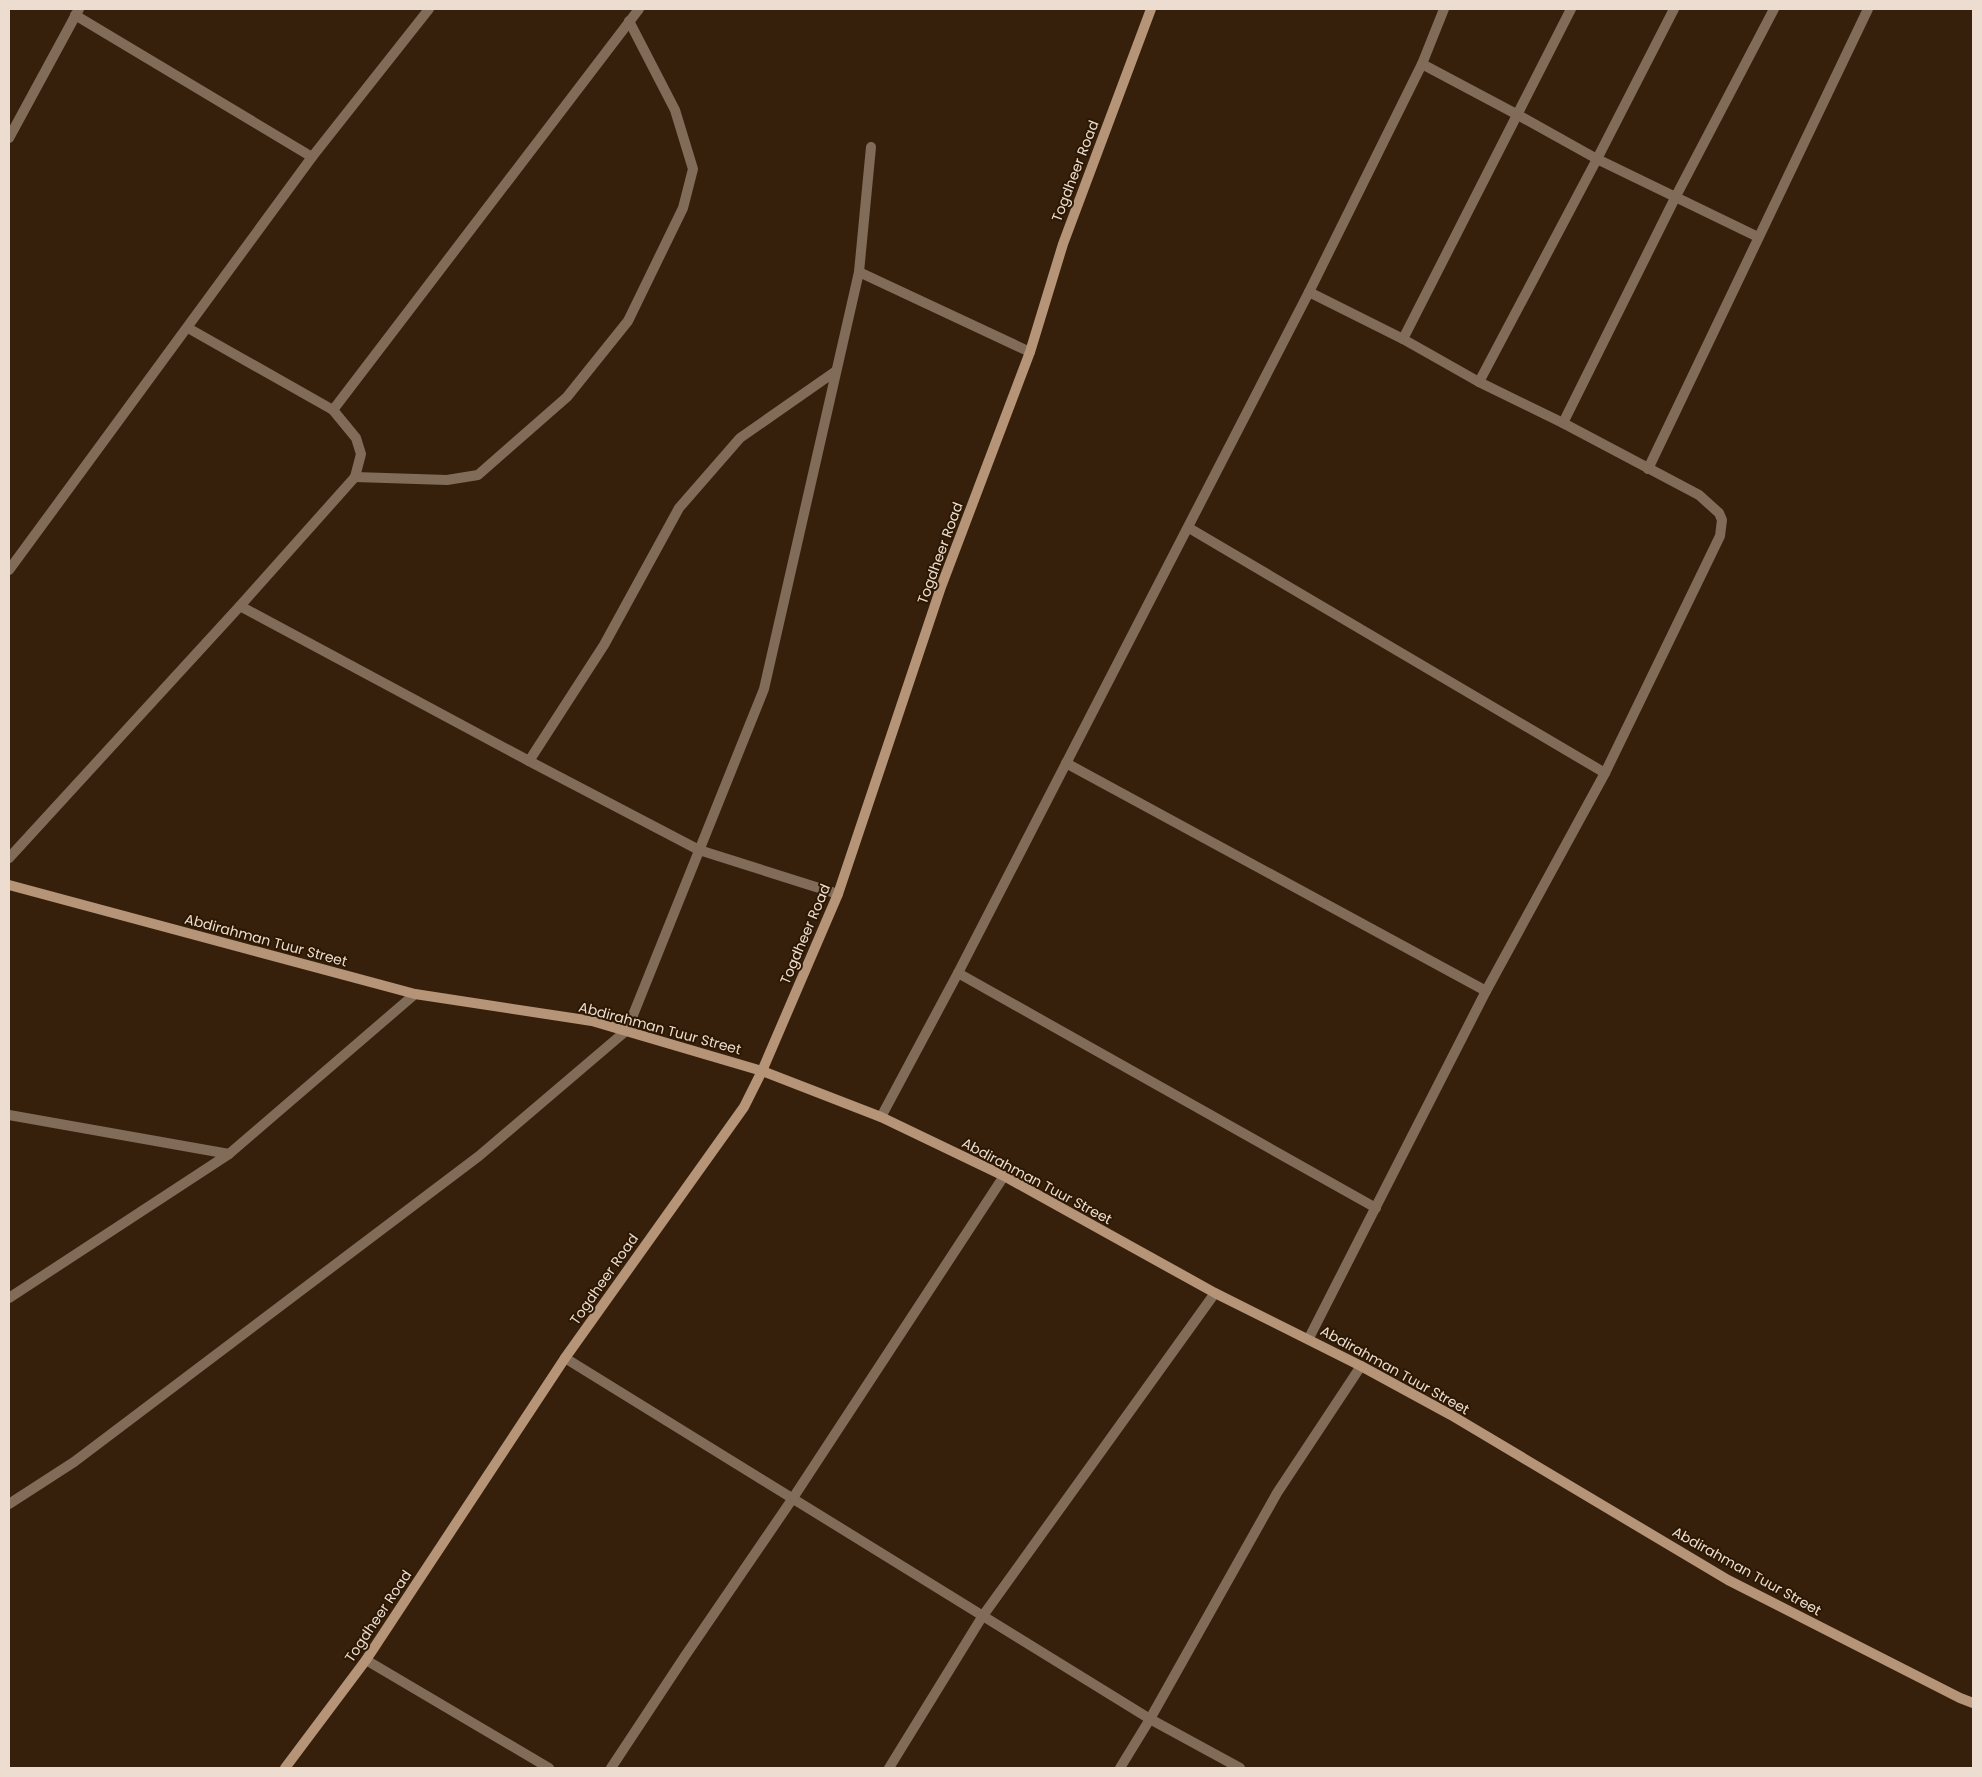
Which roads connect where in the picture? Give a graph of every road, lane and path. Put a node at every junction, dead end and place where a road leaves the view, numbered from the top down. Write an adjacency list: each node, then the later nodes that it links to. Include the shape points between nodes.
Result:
1 (429, 9): 15 (street)
2 (639, 9): 10 (street)
3 (1151, 9): 23 (street, Togdheer Road, via 1063,244)
4 (1444, 9): 11 (street)
5 (1572, 9): 12 (street)
6 (1674, 9): 16 (street)
7 (1774, 9): 17 (street)
8 (1868, 9): 18 (street)
9 (77, 12): 13 (street); 15 (street)
10 (629, 21): 26 (street); 29 (street, via 675,110 692,169 683,208 628,321 567,397 478,475 447,480)
11 (1422, 64): 12 (street); 20 (street)
12 (1518, 114): 16 (street); 22 (street)
13 (9, 138)
14 (871, 147): 19 (street)
15 (312, 157): 21 (street)
16 (1597, 159): 17 (street); 25 (street)
17 (1676, 196): 18 (street); 27 (street)
18 (1758, 237): 28 (street)
19 (859, 272): 23 (street); 24 (street)
20 (1309, 292): 22 (street); 30 (street)
21 (188, 328): 26 (street); 31 (street)
22 (1403, 339): 25 (street)
23 (1030, 352): 39 (street, Togdheer Road, via 941,587)
24 (836, 371): 33 (street, via 740,438 680,508 604,645); 36 (street, via 764,689)
25 (1479, 382): 27 (street)
26 (333, 410): 29 (street, via 356,438 361,454)
27 (1563, 422): 28 (street)
28 (1648, 469): 35 (street, via 1699,495 1719,513 1722,520 1720,536)
29 (355, 477): 32 (street)
30 (1189, 528): 34 (street); 35 (street)
31 (9, 570)
32 (240, 606): 33 (street); 37 (street)
33 (529, 762): 36 (street)
34 (1066, 763): 40 (street); 41 (street)
35 (1604, 773): 41 (street)
36 (699, 850): 39 (street); 43 (street)
37 (9, 858)
38 (9, 885): 42 (street, Abdirahman Tuur Street)
39 (838, 894): 44 (street, Togdheer Road)
40 (958, 974): 46 (street); 49 (street)
41 (1486, 991): 49 (street)
42 (416, 994): 43 (street, Abdirahman Tuur Street, via 592,1021); 47 (street)
43 (627, 1030): 44 (street, Abdirahman Tuur Street); 56 (street, via 479,1156 74,1462)
44 (762, 1071): 46 (street, Abdirahman Tuur Street); 53 (street, Togdheer Road, via 744,1107)
45 (9, 1115): 47 (street)
46 (881, 1117): 48 (street, Abdirahman Tuur Street)
47 (229, 1154): 51 (street)
48 (1004, 1176): 50 (street, Abdirahman Tuur Street); 55 (street)
49 (1376, 1208): 52 (street)
50 (1216, 1293): 52 (street, Abdirahman Tuur Street); 57 (street)
51 (9, 1298)
52 (1309, 1338): 54 (street, Abdirahman Tuur Street)
53 (565, 1358): 55 (street); 58 (street, Togdheer Road)
54 (1361, 1366): 59 (street, Abdirahman Tuur Street, via 1451,1415 1728,1580); 60 (street, via 1277,1493)
55 (793, 1498): 57 (street); 63 (street)
56 (9, 1504)
57 (982, 1616): 60 (street); 64 (street)
58 (366, 1660): 61 (street, Togdheer Road); 62 (street)
59 (1973, 1703)
60 (1150, 1719): 65 (street); 66 (street)
61 (285, 1768)
62 (549, 1768)
63 (612, 1768)
64 (889, 1768)
65 (1120, 1768)
66 (1240, 1768)

